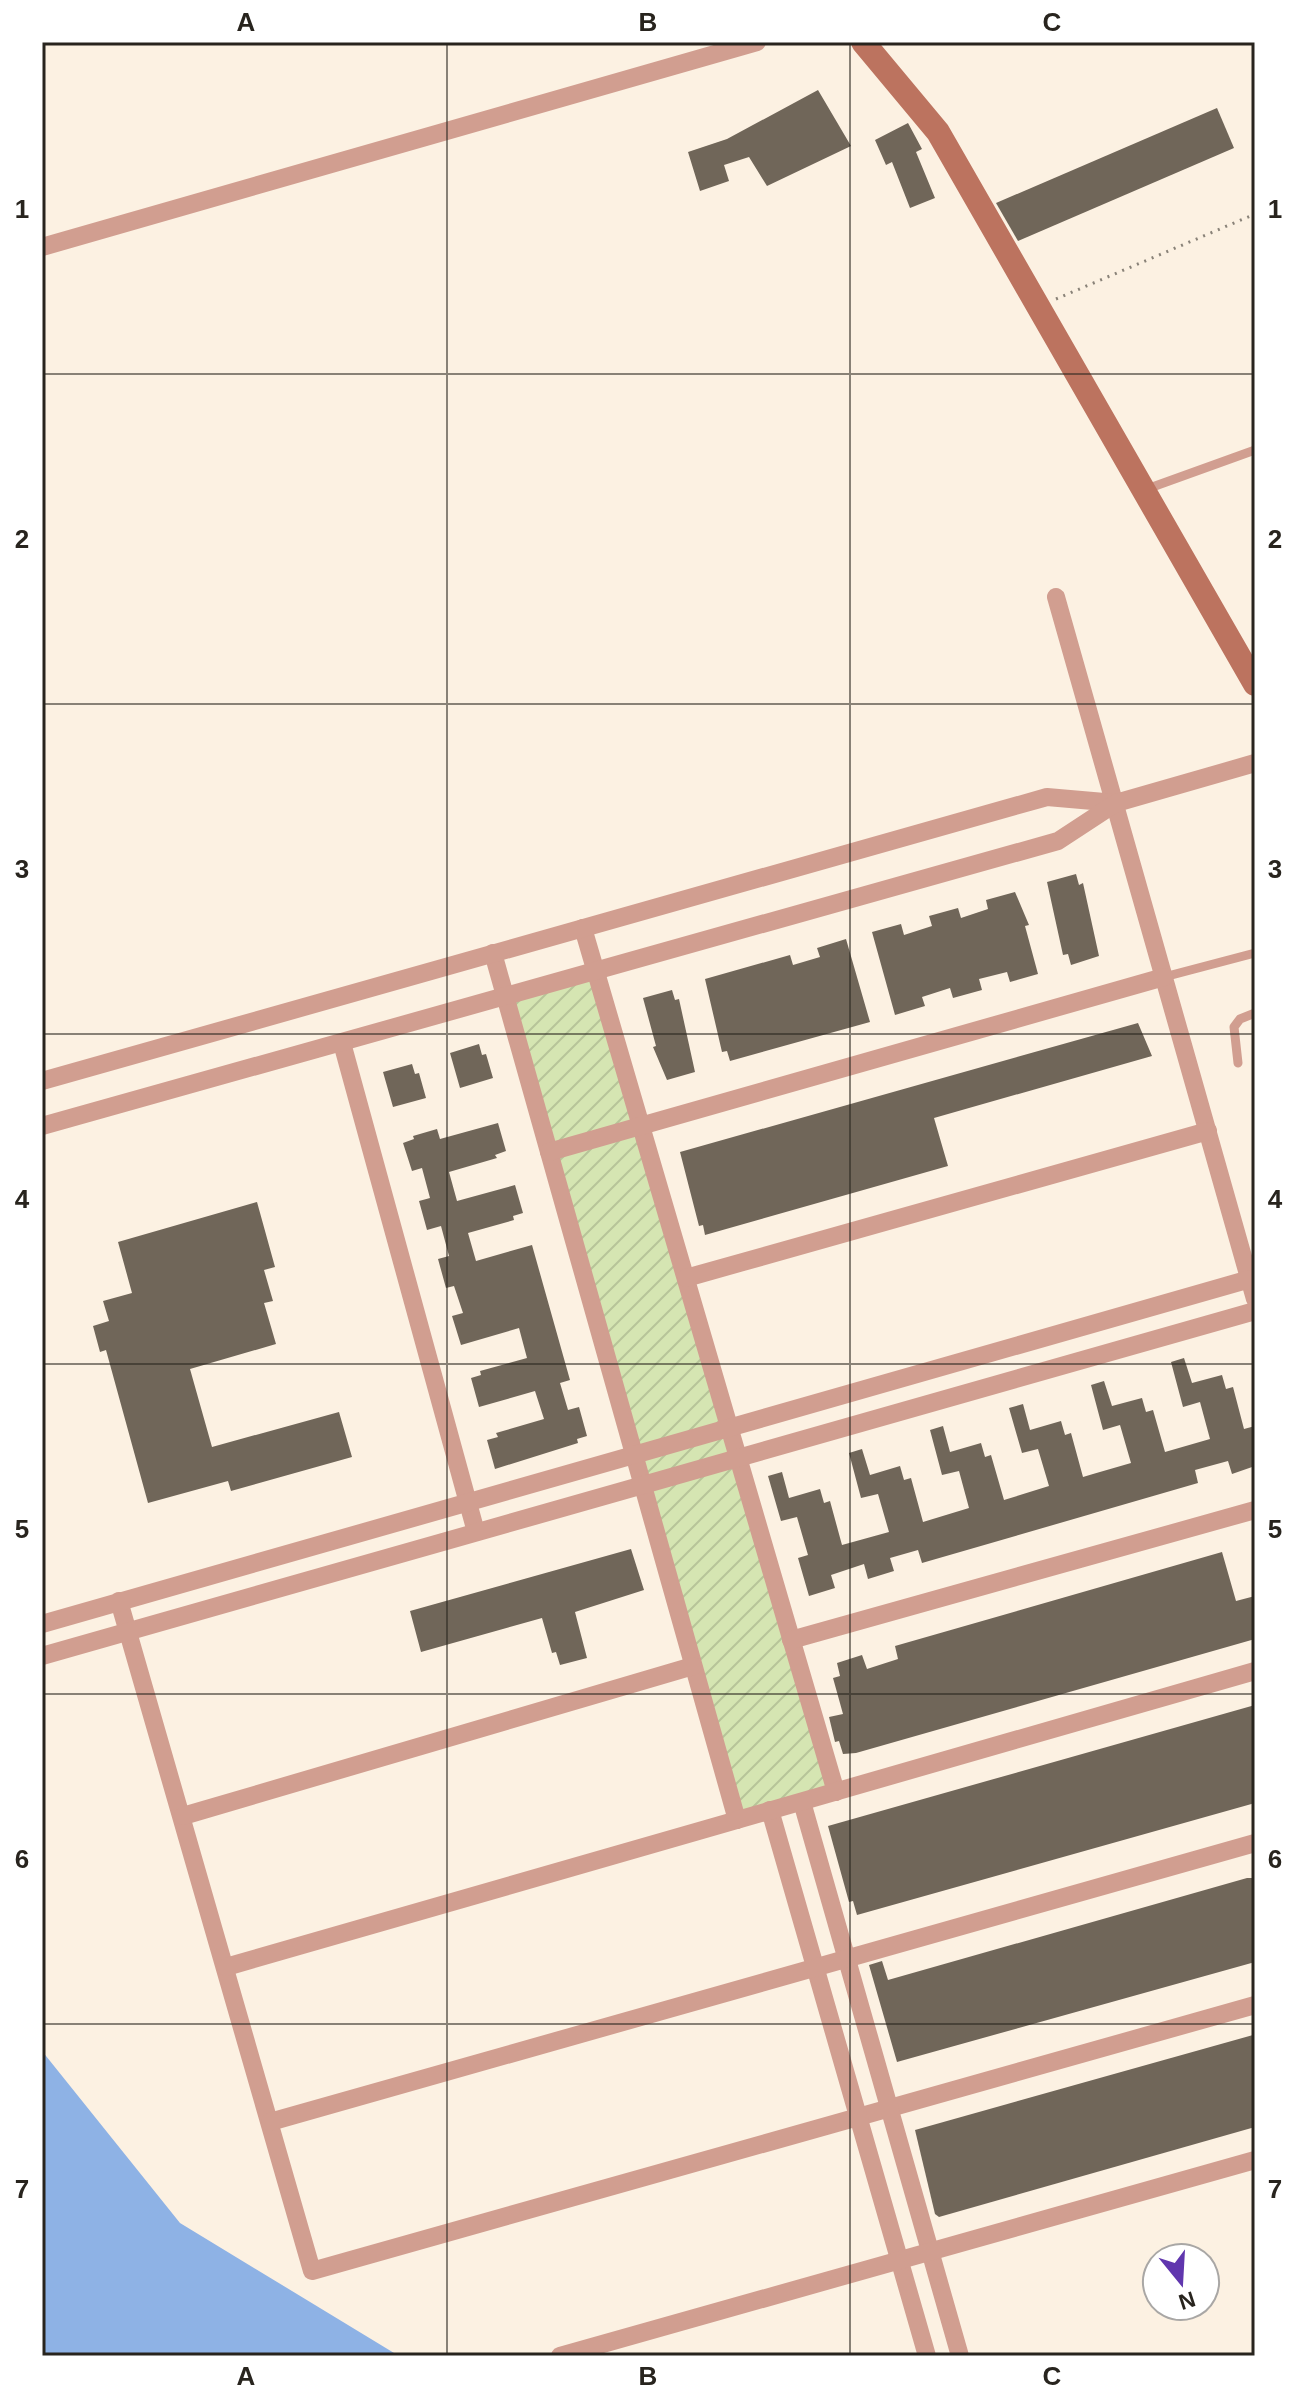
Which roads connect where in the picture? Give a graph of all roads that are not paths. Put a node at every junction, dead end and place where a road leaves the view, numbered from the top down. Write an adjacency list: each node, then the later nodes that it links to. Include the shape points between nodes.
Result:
1 (757, 42): 3 (street)
2 (863, 42): 5 (street, via 938,132)
3 (42, 247)
4 (1255, 450): 5 (lane)
5 (1144, 490): 7 (street)
6 (1056, 597): 9 (street)
7 (1255, 684)
8 (1255, 763): 9 (street)
9 (1116, 803): 10 (street, via 1047,797); 13 (street, via 1058,841); 14 (street)
10 (583, 928): 11 (street); 13 (street)
11 (493, 953): 15 (street); 19 (street)
12 (1255, 953): 14 (lane)
13 (595, 970): 15 (street); 20 (street)
14 (1164, 977): 20 (street); 22 (street)
15 (505, 996): 17 (street); 23 (street)
16 (1255, 1013): 18 (lane, via 1234,1027)
17 (342, 1043): 21 (street); 32 (street)
18 (1238, 1063)
19 (42, 1081)
20 (641, 1125): 23 (street); 24 (street)
21 (42, 1126)
22 (1208, 1131): 24 (street); 25 (street)
23 (549, 1152): 29 (street)
24 (686, 1278): 28 (street)
25 (1250, 1279): 26 (street); 28 (street)
26 (1255, 1299)
27 (1255, 1311): 30 (street)
28 (729, 1427): 29 (street); 30 (street)
29 (634, 1455): 31 (street); 32 (street)
30 (738, 1458): 31 (street); 38 (street)
31 (642, 1485): 34 (street); 40 (street)
32 (468, 1502): 34 (street); 35 (street)
33 (1255, 1510): 38 (street)
34 (476, 1532): 37 (street)
35 (119, 1601): 36 (street); 37 (street)
36 (42, 1624)
37 (129, 1631): 39 (street); 45 (street)
38 (791, 1640): 42 (street)
39 (42, 1656)
40 (693, 1666): 45 (street); 46 (street)
41 (1255, 1671): 42 (street)
42 (836, 1792): 43 (street)
43 (802, 1802): 44 (street); 48 (street)
44 (770, 1810): 46 (street); 50 (street)
45 (183, 1816): 49 (street)
46 (737, 1820): 49 (street)
47 (1255, 1843): 48 (street)
48 (846, 1959): 50 (street); 52 (street)
49 (226, 1967): 54 (street)
50 (816, 1967): 53 (street); 54 (street)
51 (1255, 2005): 52 (street)
52 (889, 2108): 53 (street); 56 (street)
53 (859, 2117): 54 (street, via 312,2271); 57 (street)
54 (270, 2122)
55 (1255, 2160): 56 (street)
56 (930, 2251): 57 (street); 60 (street)
57 (900, 2260): 58 (street); 59 (street)
58 (560, 2356)
59 (927, 2356)
60 (960, 2356)

